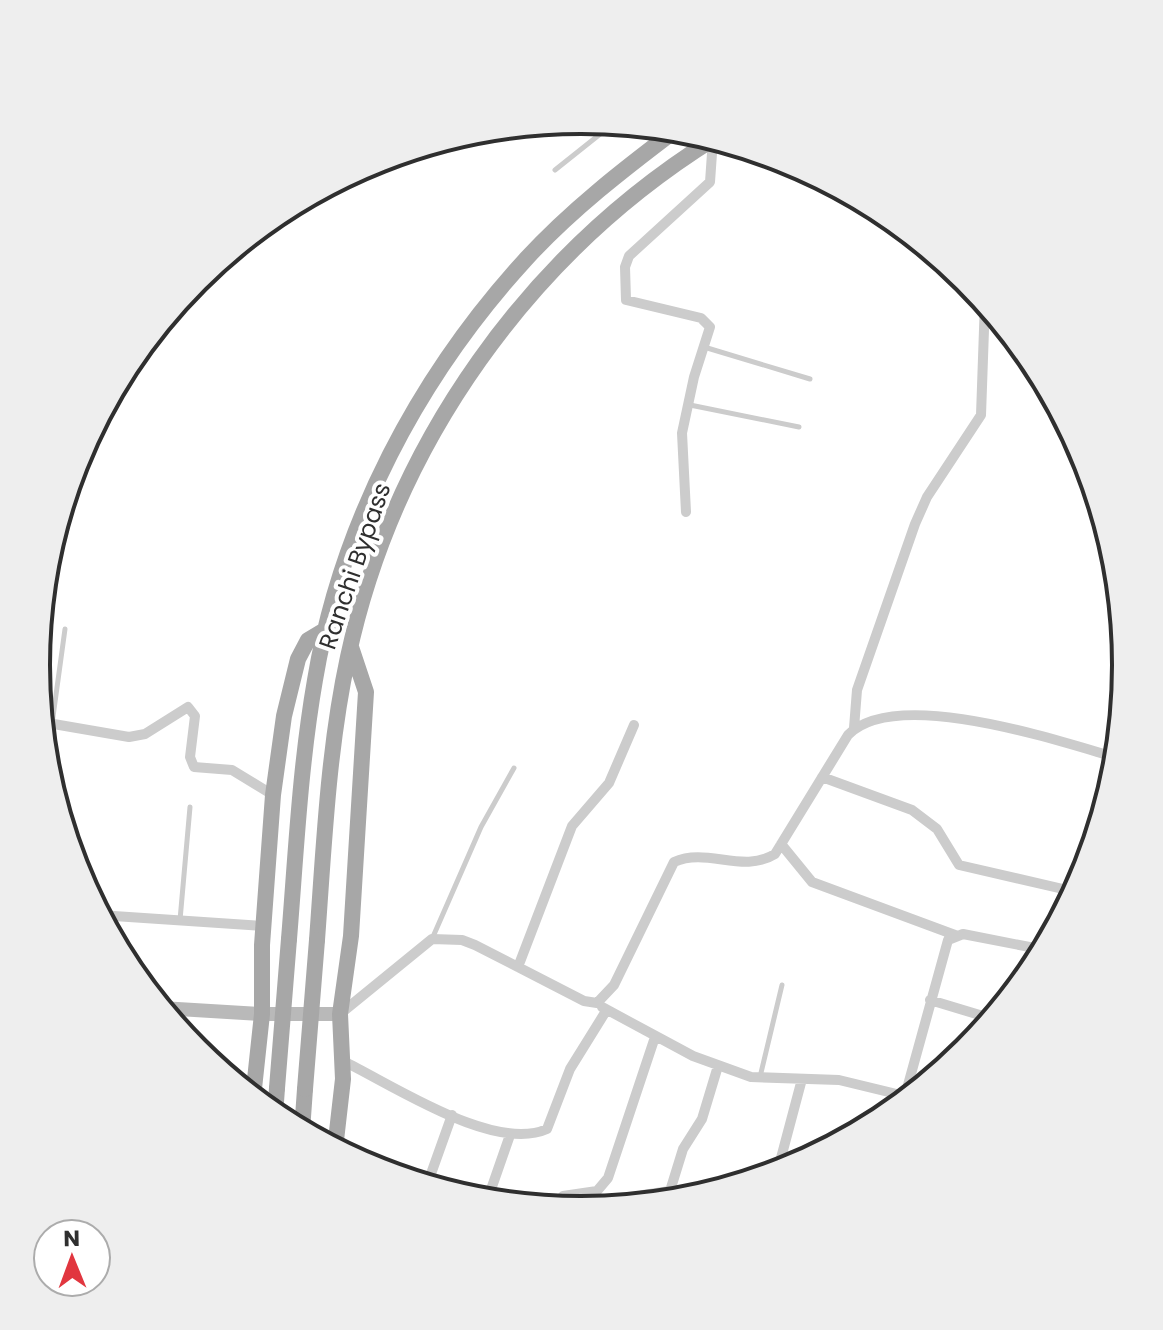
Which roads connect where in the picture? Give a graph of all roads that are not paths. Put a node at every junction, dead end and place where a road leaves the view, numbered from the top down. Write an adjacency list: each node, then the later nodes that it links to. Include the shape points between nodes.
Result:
1 (600, 135): 5 (lane)
2 (663, 140): 12 (main road, Ranchi Bypass, via 602,187 527,258 458,341 372,486)
3 (701, 148): 14 (main road, Ranchi Bypass, via 625,202 543,281 476,361 433,429 395,509)
4 (713, 151): 7 (street, via 710,182 629,256 625,267 626,300 707,321)
5 (555, 170)
6 (984, 319): 18 (street, via 981,415 915,524 857,690)
7 (704, 347): 8 (lane); 9 (street)
8 (810, 379)
9 (688, 405): 10 (lane); 11 (street, via 682,433)
10 (799, 427)
11 (686, 512)
12 (328, 628): 22 (main road, via 308,640 298,659); 49 (main road, Ranchi Bypass, bridge, via 315,678 304,765)
13 (65, 629): 15 (lane)
14 (351, 646): 39 (main road, via 366,692 351,936); 51 (main road, Ranchi Bypass, bridge, via 328,796)
15 (51, 702)
16 (54, 725): 22 (street, via 129,737 145,734 188,707 195,716 190,757 194,767 232,770)
17 (634, 725): 32 (street, via 609,783 572,826)
18 (854, 728): 19 (street, via 881,717 978,721); 21 (street)
19 (1105, 755)
20 (514, 768): 30 (lane, via 481,827)
21 (822, 777): 24 (street); 25 (street, via 912,810 937,829 959,865)
22 (273, 795): 28 (main road)
23 (190, 807): 27 (lane)
24 (781, 844): 29 (street, via 812,882); 35 (street, via 775,854 756,862 694,856 674,862 614,985)
25 (1063, 889)
26 (113, 916): 27 (street)
27 (180, 920): 28 (street)
28 (263, 926): 38 (main road)
29 (955, 935): 31 (street); 34 (street, via 945,946)
30 (432, 939): 32 (street, via 462,940); 39 (street)
31 (1031, 948)
32 (518, 967): 35 (street)
33 (782, 985): 44 (lane)
34 (930, 1000): 40 (street); 47 (street)
35 (597, 1003): 37 (street)
36 (177, 1009): 38 (street)
37 (606, 1011): 41 (street); 52 (street, via 570,1069 547,1129)
38 (262, 1014): 39 (street); 46 (main road)
39 (340, 1014): 42 (main road)
40 (981, 1015)
41 (655, 1037): 43 (street); 58 (street, via 608,1178 597,1191)
42 (343, 1061): 50 (street); 53 (main road)
43 (718, 1066): 44 (street); 57 (street, via 702,1119 683,1149)
44 (760, 1078): 45 (street)
45 (802, 1079): 48 (street, via 839,1080); 54 (street)
46 (254, 1084)
47 (908, 1085)
48 (892, 1096)
49 (276, 1100)
50 (452, 1115): 52 (street); 55 (street)
51 (303, 1117)
52 (510, 1135): 56 (street)
53 (336, 1136)
54 (781, 1157)
55 (431, 1174)
56 (491, 1188)
57 (671, 1189)
58 (566, 1196)

